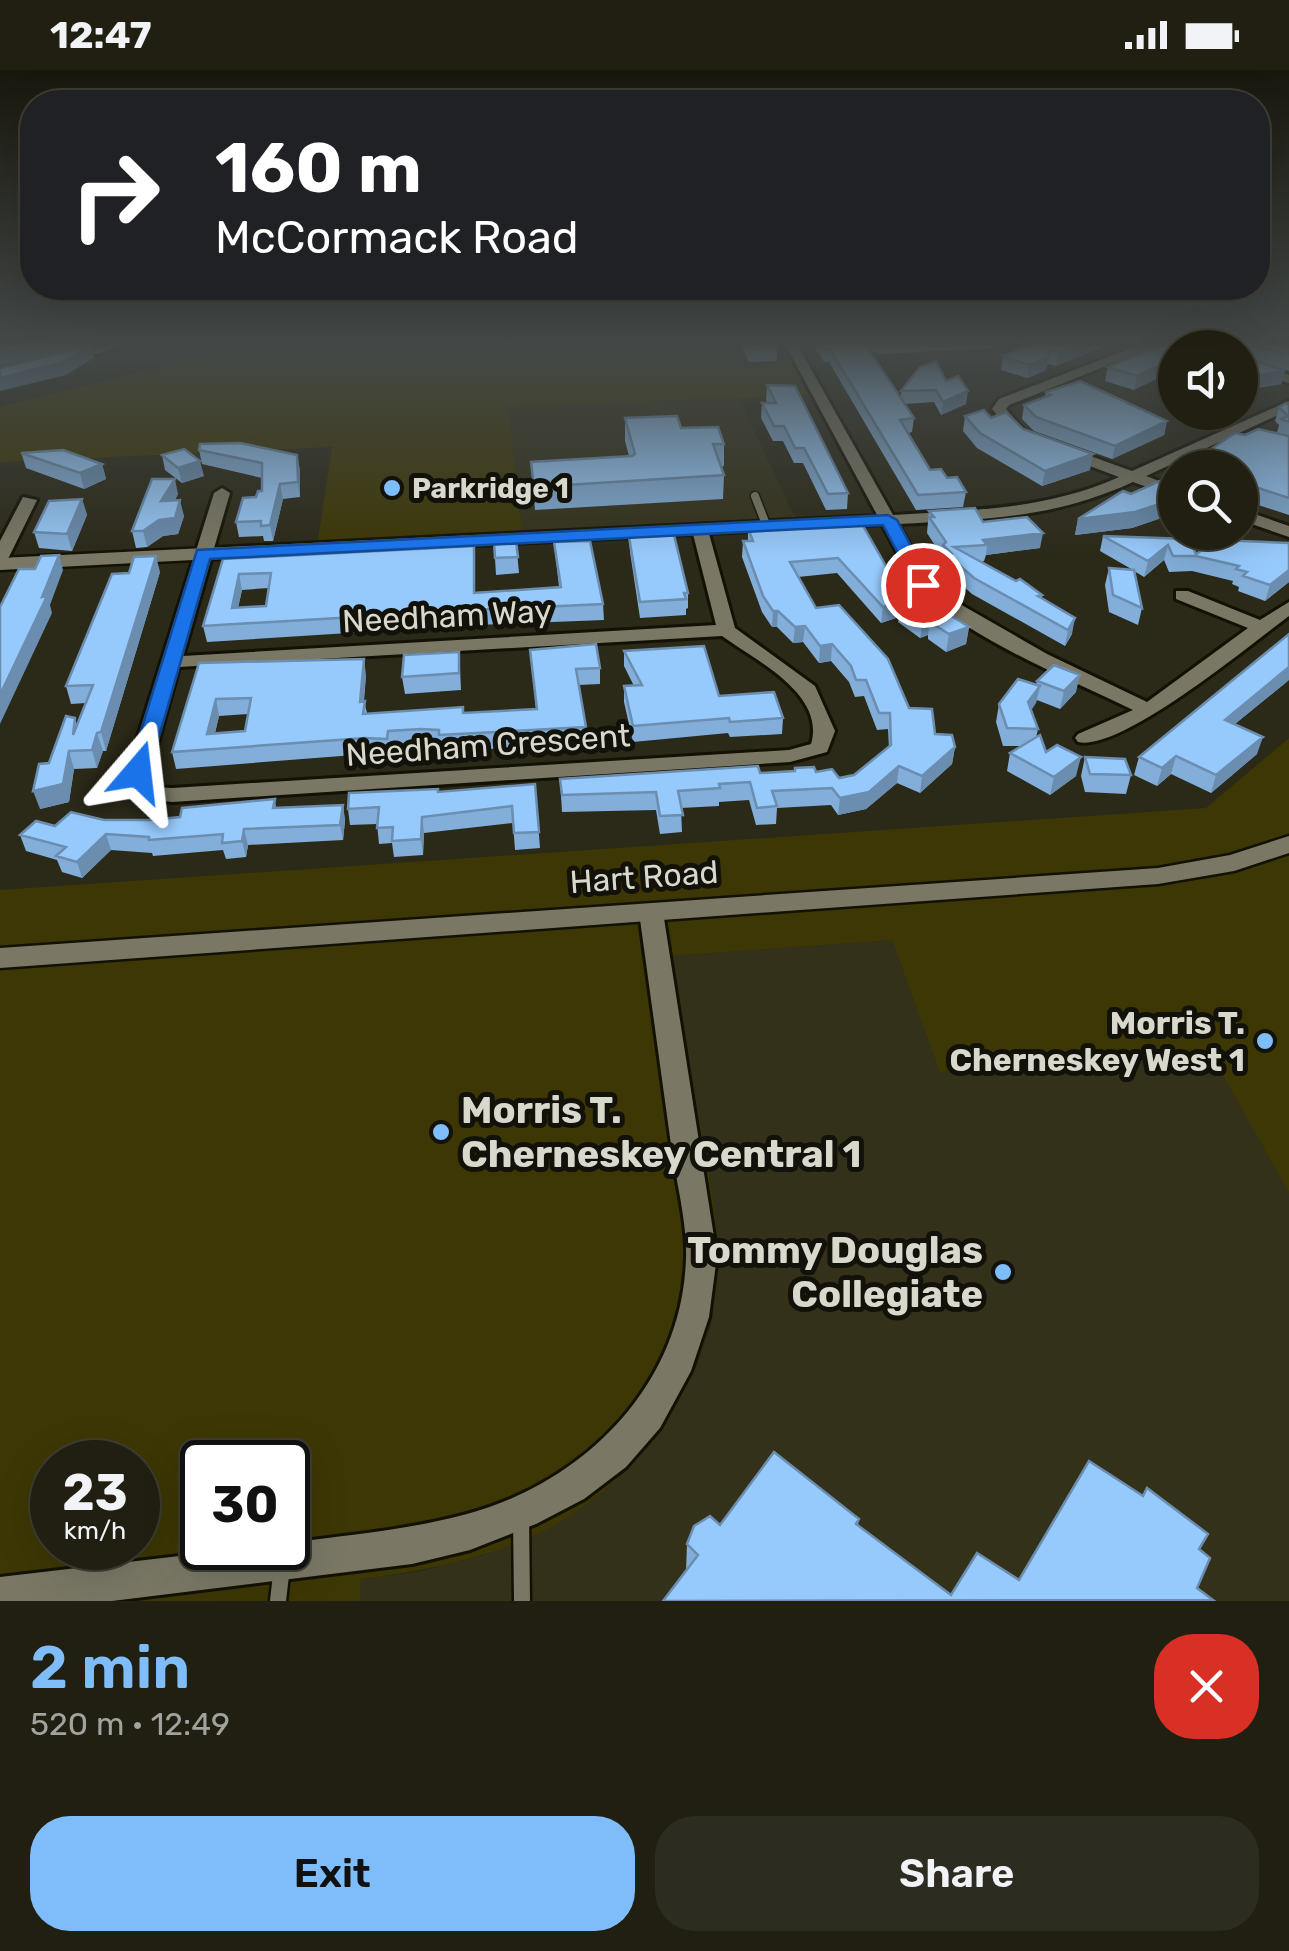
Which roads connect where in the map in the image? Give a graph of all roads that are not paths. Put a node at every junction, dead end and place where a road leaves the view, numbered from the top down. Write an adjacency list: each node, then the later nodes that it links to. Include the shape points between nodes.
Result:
1 (830, 415): 13 (street)
2 (1004, 415): 6 (street)
3 (1227, 430): 8 (street)
4 (1238, 430): 5 (street)
5 (1251, 434)
6 (1026, 437)
7 (1044, 444): 8 (street)
8 (1134, 477): 9 (street); 13 (street, via 1056,506)
9 (1158, 486)
10 (222, 493): 18 (street, Needham Crescent)
11 (756, 496): 15 (lane)
12 (29, 500): 19 (street)
13 (888, 520): 15 (street); 25 (street, via 933,595 1040,658)
14 (1258, 521): 17 (street)
15 (766, 527): 16 (street)
16 (700, 530): 18 (street); 23 (street)
17 (1289, 532)
18 (203, 554): 19 (street); 24 (street, Needham Crescent)
19 (0, 560)
20 (1182, 595): 22 (street)
21 (1289, 607): 22 (street)
22 (1262, 627): 25 (street)
23 (726, 630): 24 (street, Needham Way); 24 (street, Needham Crescent, via 802,682 825,731 820,748 790,756 146,793 136,783)
24 (171, 662)
25 (1149, 710): 26 (street)
26 (1086, 738)
27 (1289, 844): 28 (street, Hart Road, via 1234,863 1158,876)
28 (651, 912): 29 (street, Hart Road); 30 (street, via 699,1226 694,1320 668,1386 620,1449 587,1478)
29 (0, 958)
30 (521, 1516): 31 (street, via 464,1536); 36 (lane)
31 (310, 1559)
32 (216, 1570): 34 (street)
33 (282, 1570): 35 (lane)
34 (0, 1596)
35 (278, 1601)
36 (522, 1601)

